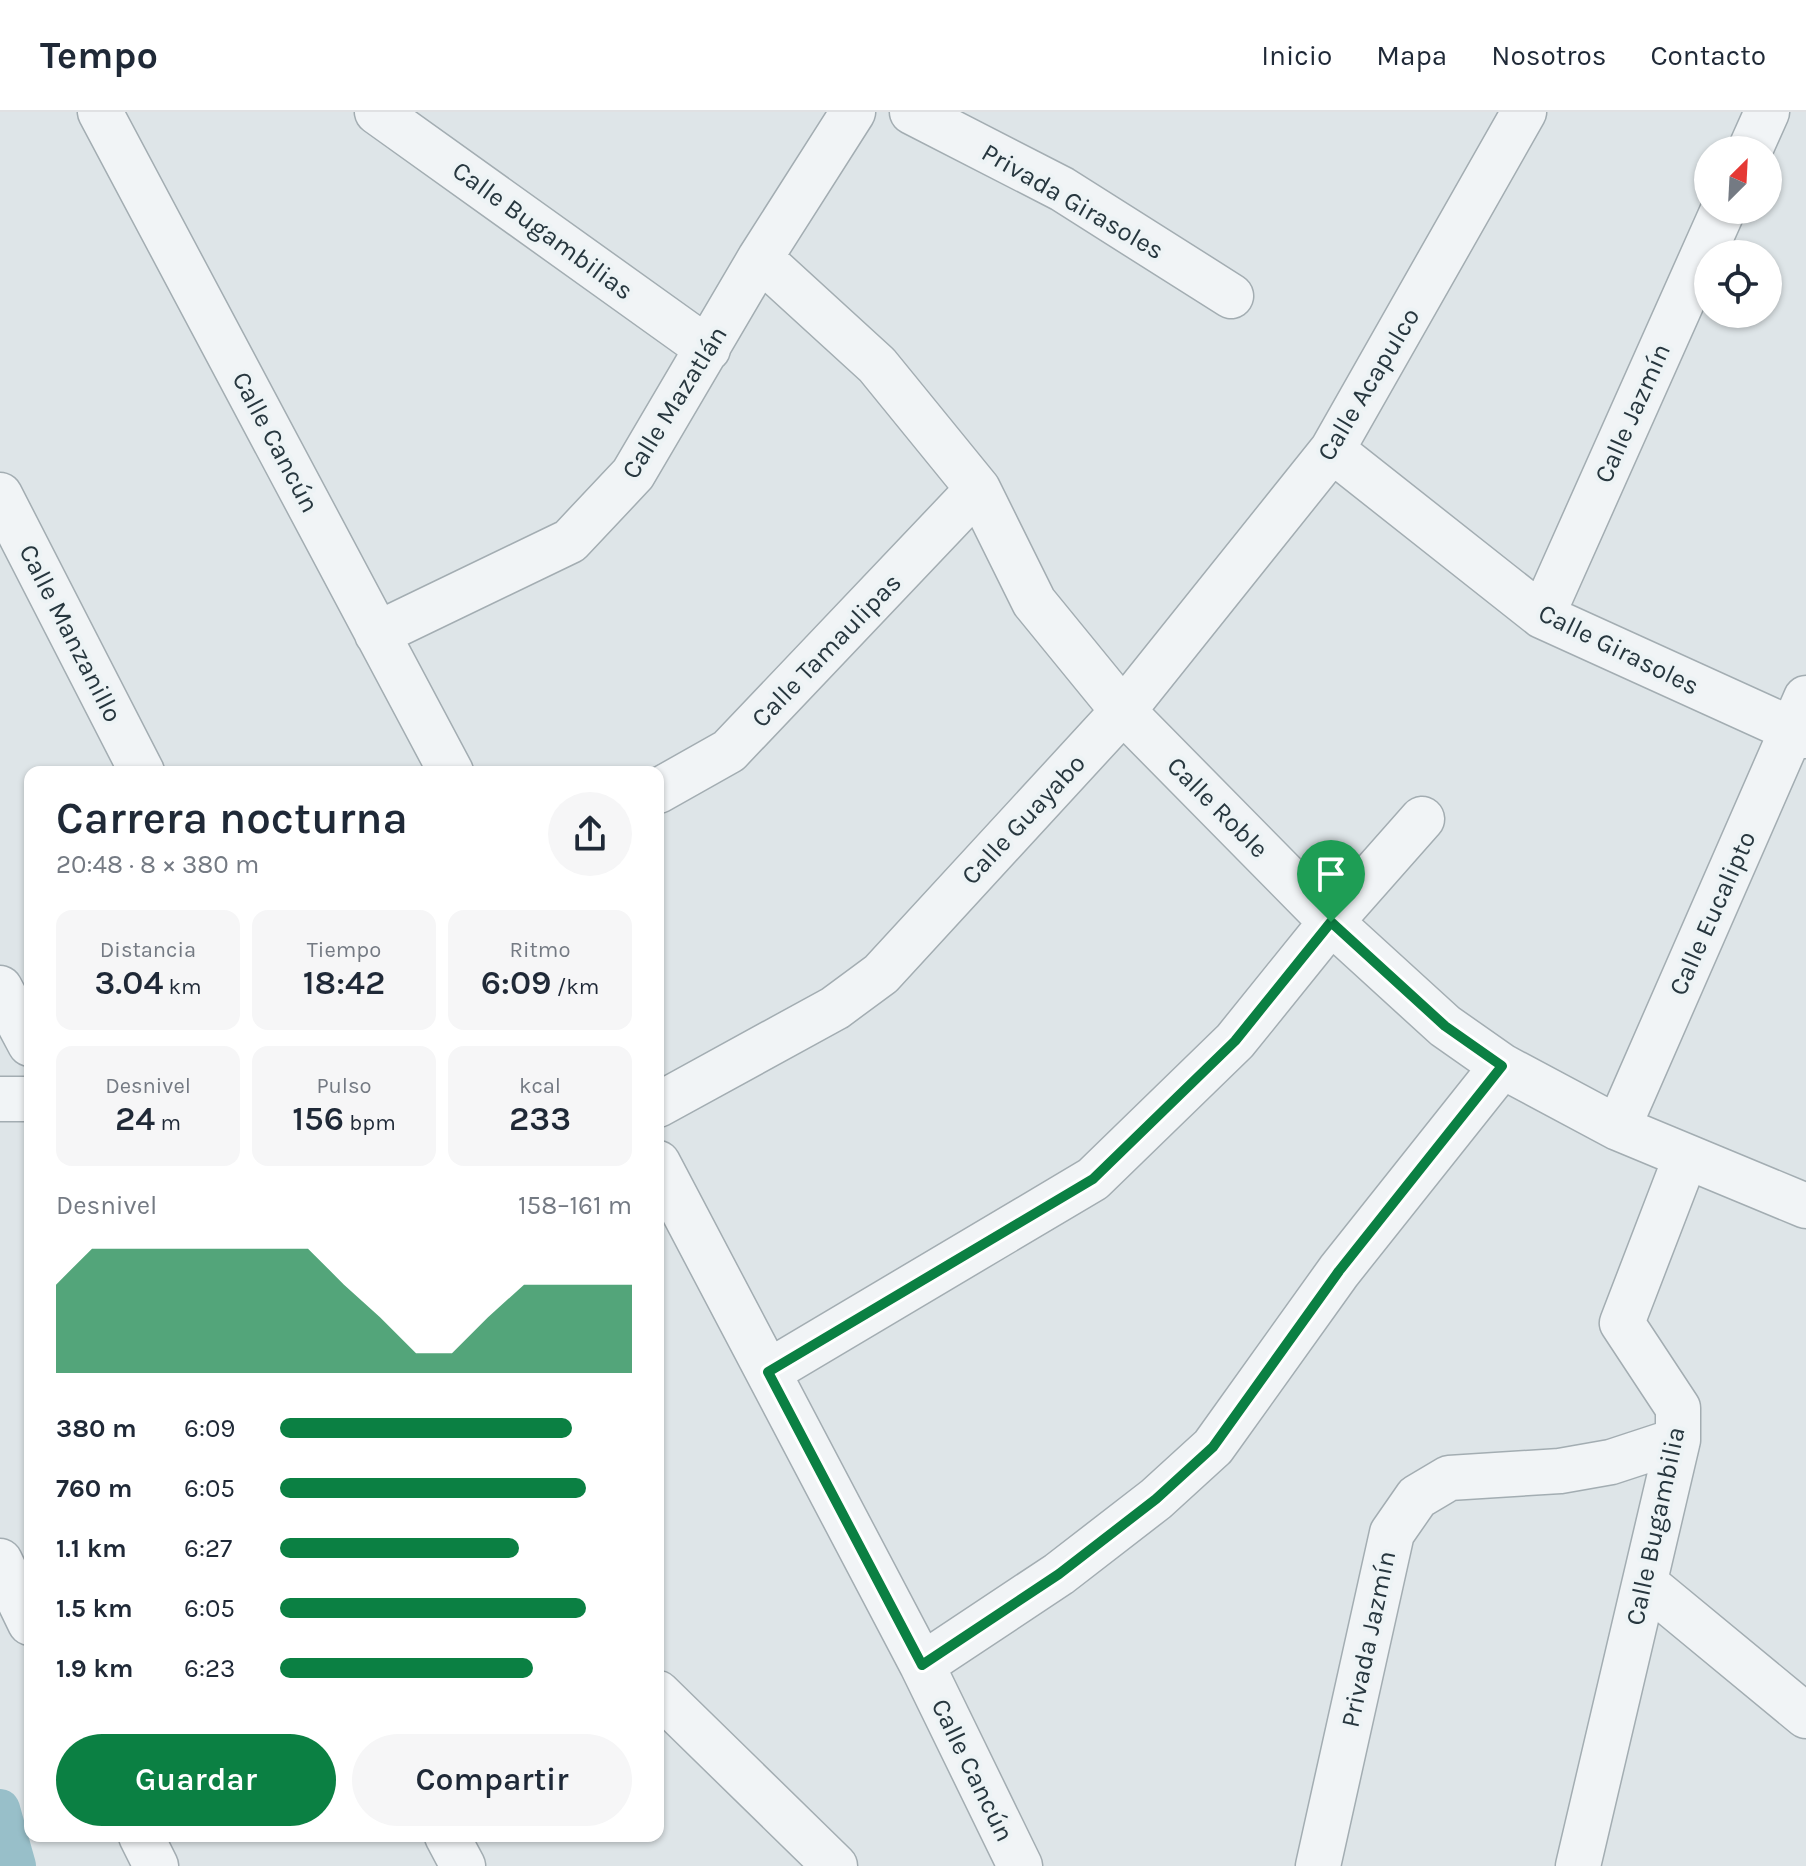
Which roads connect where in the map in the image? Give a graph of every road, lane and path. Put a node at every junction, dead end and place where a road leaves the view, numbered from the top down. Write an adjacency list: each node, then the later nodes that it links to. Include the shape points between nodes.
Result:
1 (100, 112): 16 (street, Calle Cancún)
2 (377, 112): 11 (street, Calle Bugambilias)
3 (853, 112): 9 (street, Calle Mazatlán)
4 (912, 112): 10 (street, Privada Girasoles, via 1062,189)
5 (1524, 112): 12 (street, Calle Acapulco)
6 (1767, 112): 7 (street)
7 (1756, 136)
8 (1717, 224): 15 (street, Calle Jazmín)
9 (760, 258): 11 (street, Calle Mazatlán); 13 (street, Calle Roble, via 877,365)
10 (1231, 296)
11 (708, 349): 16 (street, Calle Mazatlán, via 633,474 570,541)
12 (1332, 450): 15 (street, Calle Girasoles); 17 (street, Calle Acapulco)
13 (978, 489): 17 (street, Calle Roble, via 1034,602); 21 (street, Calle Tamaulipas, via 729,751)
14 (0, 495): 19 (street, Calle Manzanillo)
15 (1542, 616): 18 (street, Calle Girasoles)
16 (377, 634): 20 (street, Calle Cancún)
17 (1123, 711): 23 (street, Calle Roble); 29 (street, Calle Guayabo, via 881,974 835,1008)
18 (1801, 722): 30 (street, Calle Eucalipto)
19 (139, 766)
20 (448, 766)
21 (664, 788)
22 (1422, 819): 23 (street)
23 (1331, 922): 26 (street, Calle Roble, via 1445,1026); 34 (street, via 1235,1041 1093,1179)
24 (0, 988): 25 (street)
25 (24, 1033)
26 (1502, 1066): 30 (street, Calle Roble); 39 (street, via 1339,1271 1213,1447 1059,1574)
27 (0, 1099): 28 (street)
28 (24, 1099)
29 (664, 1102)
30 (1618, 1128): 31 (street, Calle Roble)
31 (1685, 1159): 33 (street, Calle Roble); 35 (street, Calle Bugambilia, via 1622,1323 1678,1408)
32 (664, 1174): 34 (street, Calle Cancún)
33 (1806, 1206)
34 (768, 1372): 39 (street, Calle Cancún)
35 (1678, 1440): 37 (street, Calle Bugambilia); 48 (street, Privada Jazmín, via 1611,1462 1560,1471 1449,1478 1417,1497 1392,1533)
36 (0, 1561): 38 (street)
37 (1645, 1583): 41 (street); 49 (street, Calle Bugambilia)
38 (24, 1610)
39 (922, 1665): 47 (street, Calle Cancún)
40 (664, 1699): 46 (street)
41 (1806, 1716)
42 (144, 1842): 44 (street)
43 (450, 1842): 45 (street)
44 (156, 1866)
45 (463, 1866)
46 (835, 1866)
47 (1020, 1866)
48 (1318, 1866)
49 (1578, 1866)

